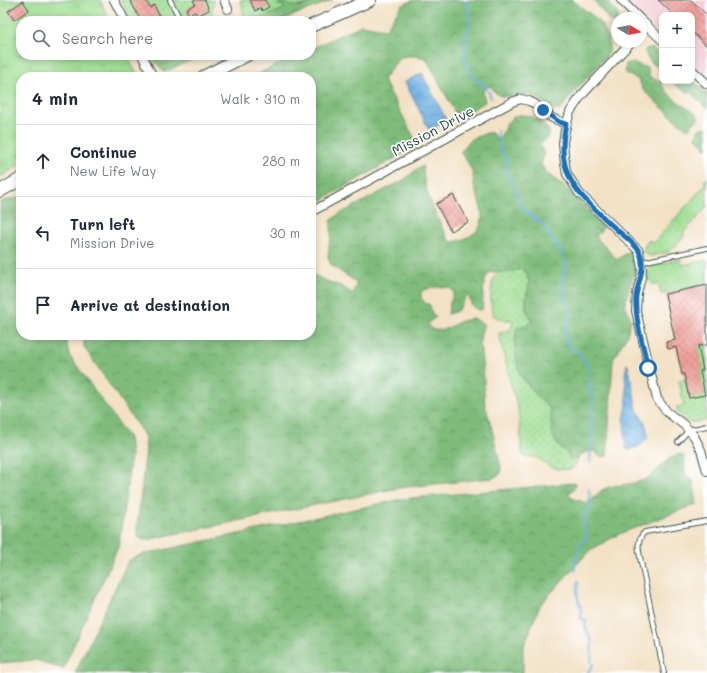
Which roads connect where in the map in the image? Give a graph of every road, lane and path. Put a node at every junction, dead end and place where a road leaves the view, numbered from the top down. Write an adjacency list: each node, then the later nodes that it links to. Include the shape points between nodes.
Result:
1 (114, 0): 8 (street)
2 (170, 0): 9 (lane)
3 (224, 0): 6 (street)
4 (370, 0): 10 (main road)
5 (621, 0): 7 (street)
6 (228, 9)
7 (632, 12)
8 (122, 16)
9 (178, 16)
10 (316, 24)
11 (647, 27): 12 (street)
12 (659, 37)
13 (625, 48): 20 (street, via 581,96 570,112)
14 (144, 60): 16 (street)
15 (237, 60): 17 (main road)
16 (150, 72)
17 (213, 72)
18 (695, 73): 19 (street)
19 (707, 84)
20 (566, 124): 23 (street, Mission Drive, via 555,120 529,101 512,102); 25 (street, via 563,143 567,174 572,184 585,200 636,247)
21 (16, 182): 22 (main road)
22 (0, 191)
23 (316, 209)
24 (707, 248): 25 (lane)
25 (642, 262): 27 (street, via 636,311 657,399 667,412)
26 (707, 426): 27 (lane)
27 (689, 430): 28 (lane); 29 (street, via 701,450)
28 (678, 442)
29 (707, 471)
30 (707, 520): 31 (lane, via 645,532 639,542)
31 (664, 673)

